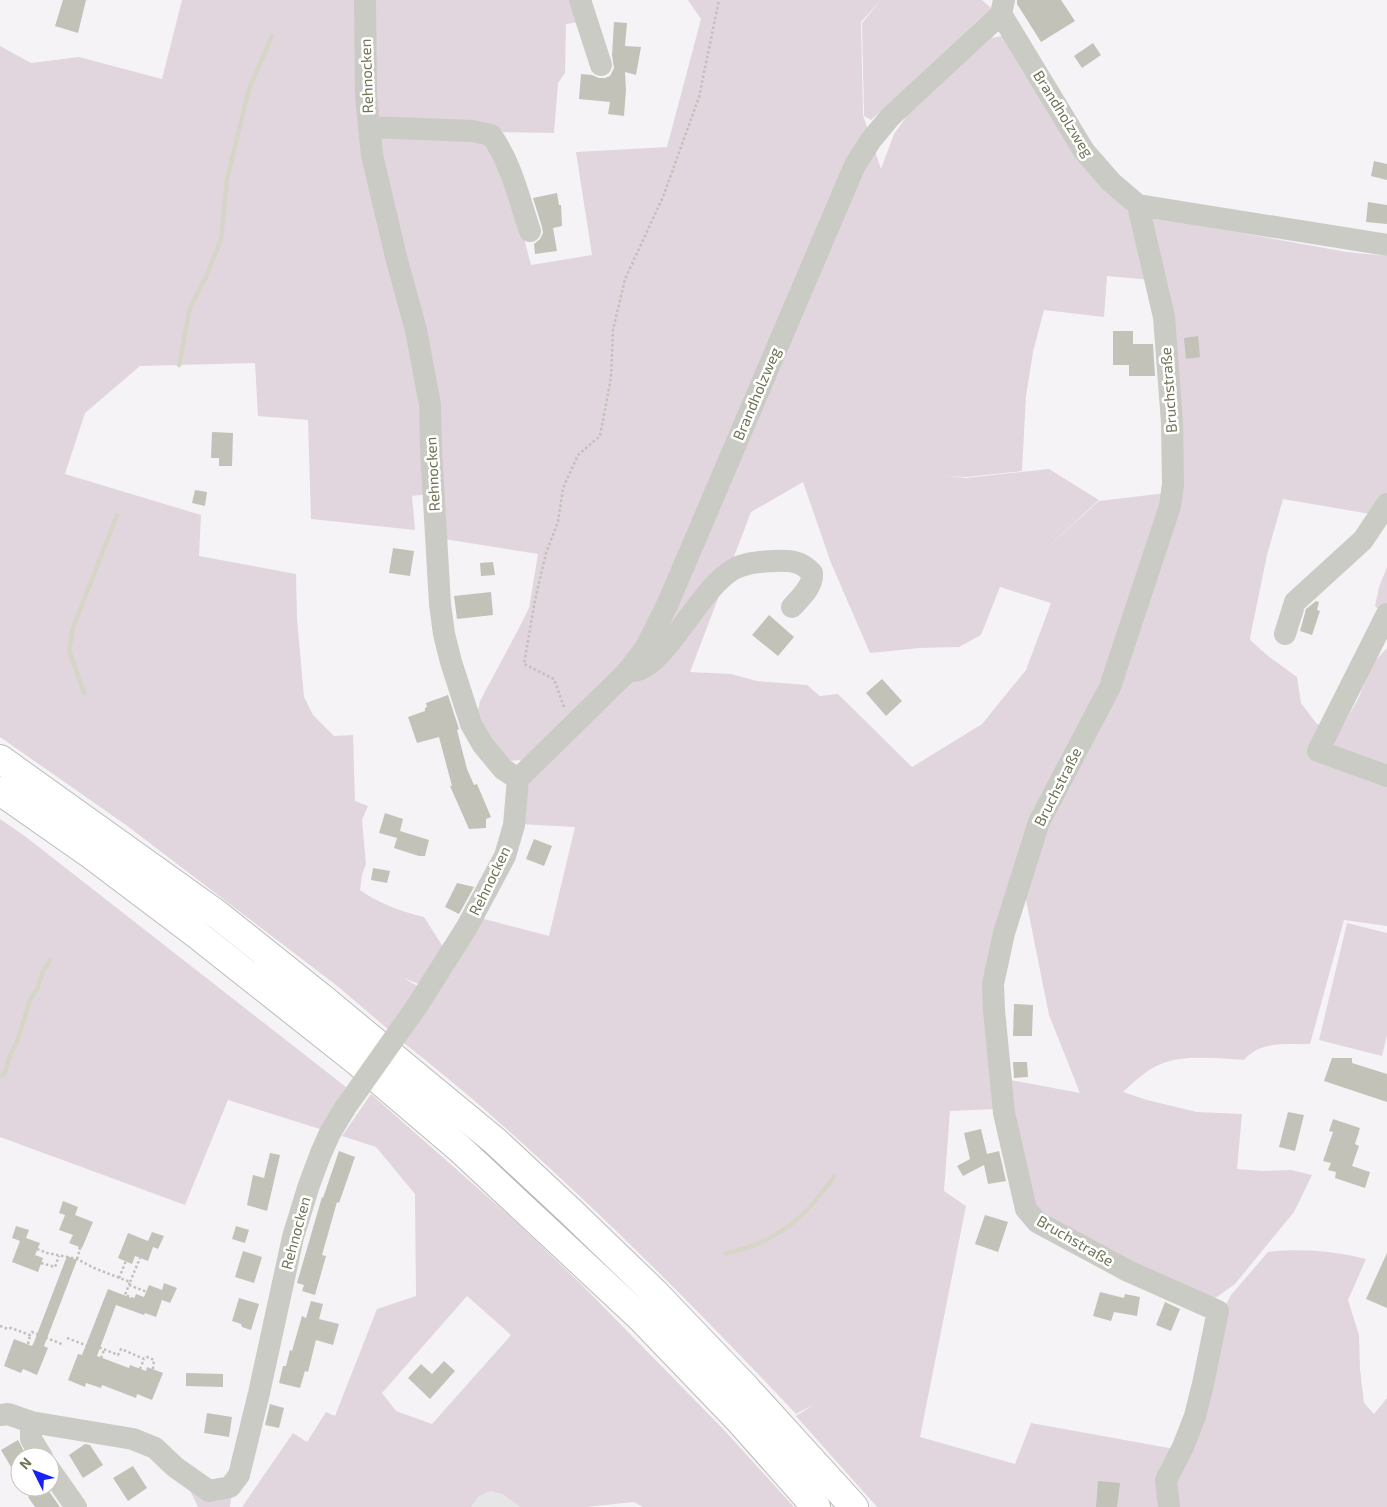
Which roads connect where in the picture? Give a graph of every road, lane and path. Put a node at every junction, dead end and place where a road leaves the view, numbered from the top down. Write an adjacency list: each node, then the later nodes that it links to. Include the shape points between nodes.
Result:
1 (365, 0): 6 (street, Rehnocken)
2 (580, 0): 5 (street)
3 (718, 0): 15 (path, via 699,97 663,197 625,279 613,330 611,378 600,436 578,455 563,488 558,522 546,553 535,600 524,664 554,679)
4 (1003, 7): 7 (street, Brandholzweg, via 1084,151 1111,182); 14 (street, Brandholzweg, via 890,117 855,165 668,603 645,649)
5 (601, 65)
6 (369, 127): 8 (street, via 472,131 490,135 500,149); 18 (street, Rehnocken, via 372,155 416,330 430,405 444,634 471,724 503,769)
7 (1138, 205): 9 (street); 52 (street, Bruchstraße, via 1164,317 1172,423 1170,506 1110,687 1039,822 1004,934 994,984 994,1010 1004,1113 1026,1209 1037,1222 1128,1271 1218,1311 1195,1416 1166,1480)
8 (530, 231)
9 (1387, 245)
10 (1387, 504): 13 (street, via 1362,540 1295,602)
11 (792, 607): 14 (street, via 811,584 812,573 802,564 786,560 740,566 721,578 651,664 642,670)
12 (1387, 614): 17 (street, via 1318,751)
13 (1286, 634)
14 (626, 672): 15 (street, Brandholzweg)
15 (571, 725): 18 (street, Brandholzweg)
16 (0, 759): 51 (highway, via 218,915 495,1141 654,1292)
17 (1387, 776)
18 (518, 779): 46 (street, Rehnocken, bridge, via 514,825 505,856 467,926 417,1006 330,1133 293,1237 239,1475 230,1487 209,1491 155,1448 133,1439)
19 (0, 791): 50 (highway, via 195,933 358,1062 458,1148 642,1319 739,1420)
20 (78, 1246): 23 (path)
21 (37, 1249): 22 (path)
22 (59, 1255): 23 (path); 26 (path, via 55,1267)
23 (77, 1258): 27 (path)
24 (140, 1258): 28 (path)
25 (126, 1261): 27 (path)
26 (41, 1263)
27 (120, 1278): 28 (path)
28 (130, 1284): 29 (path); 30 (path, via 125,1295)
29 (146, 1292)
30 (134, 1299)
31 (0, 1326): 32 (path)
32 (30, 1335): 33 (path, via 32,1332); 35 (path)
33 (41, 1335): 36 (path); 37 (path)
34 (67, 1338): 38 (path)
35 (28, 1344)
36 (38, 1344)
37 (64, 1345)
38 (93, 1348): 39 (path, via 96,1346); 40 (path)
39 (104, 1350): 41 (path); 42 (path, via 118,1355 121,1349)
40 (90, 1358)
41 (101, 1358)
42 (144, 1359): 43 (path); 44 (path, via 154,1360)
43 (140, 1369)
44 (153, 1369)
45 (0, 1415): 46 (street, Rehnocken, via 8,1414)
46 (31, 1422): 47 (street, via 32,1439)
47 (36, 1447)
48 (60, 1484): 49 (street)
49 (76, 1507)
50 (816, 1507)
51 (854, 1507)
52 (1169, 1507)

